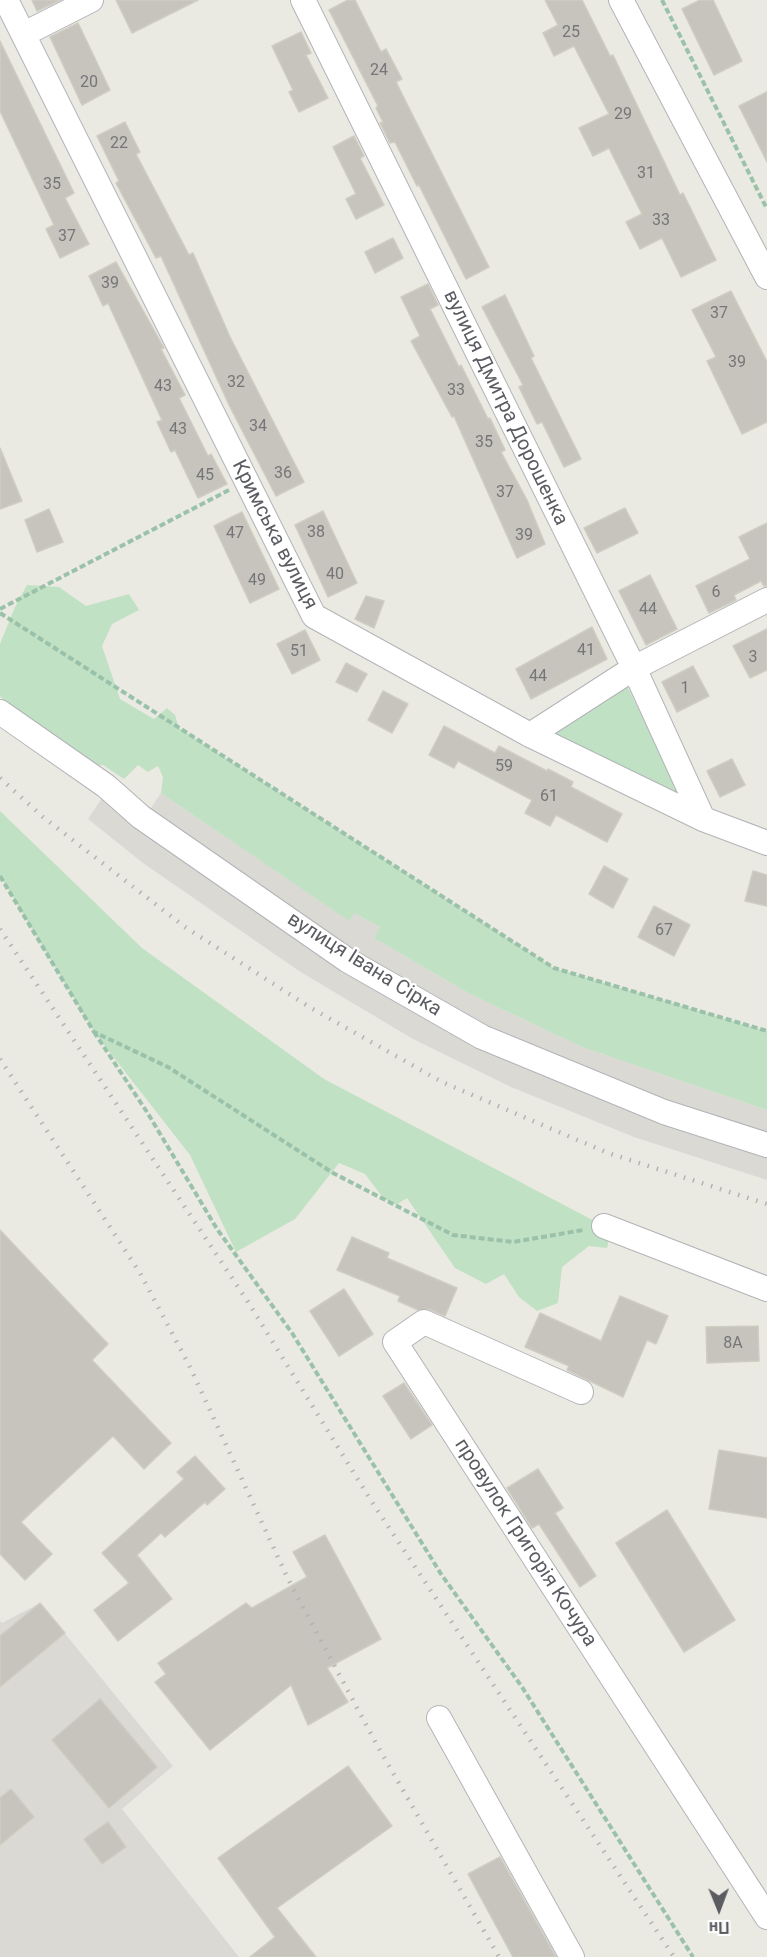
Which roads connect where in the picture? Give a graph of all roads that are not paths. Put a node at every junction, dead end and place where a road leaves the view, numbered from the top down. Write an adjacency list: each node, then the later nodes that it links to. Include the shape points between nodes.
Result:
1 (6, 0): 5 (street, Кримська вулиця)
2 (91, 0): 5 (street)
3 (303, 0): 8 (street, вулиця Дмитра Дорошенка)
4 (621, 0): 6 (street)
5 (24, 34): 10 (street, Кримська вулиця, via 314,616)
6 (767, 277)
7 (767, 600): 8 (street)
8 (634, 668): 10 (street); 11 (street, вулиця Дмитра Дорошенка)
9 (0, 712): 13 (street, вулиця Івана Сірка, via 106,786 141,817 347,960 482,1037 664,1112)
10 (530, 735): 11 (street, Кримська вулиця)
11 (703, 819): 12 (street, Кримська вулиця)
12 (767, 843)
13 (767, 1145)
14 (604, 1226): 15 (street)
15 (767, 1289)
16 (581, 1392): 18 (street, провулок Григорія Кочура, via 424,1322 395,1342)
17 (439, 1718): 19 (street)
18 (767, 1917)
19 (572, 1957)

